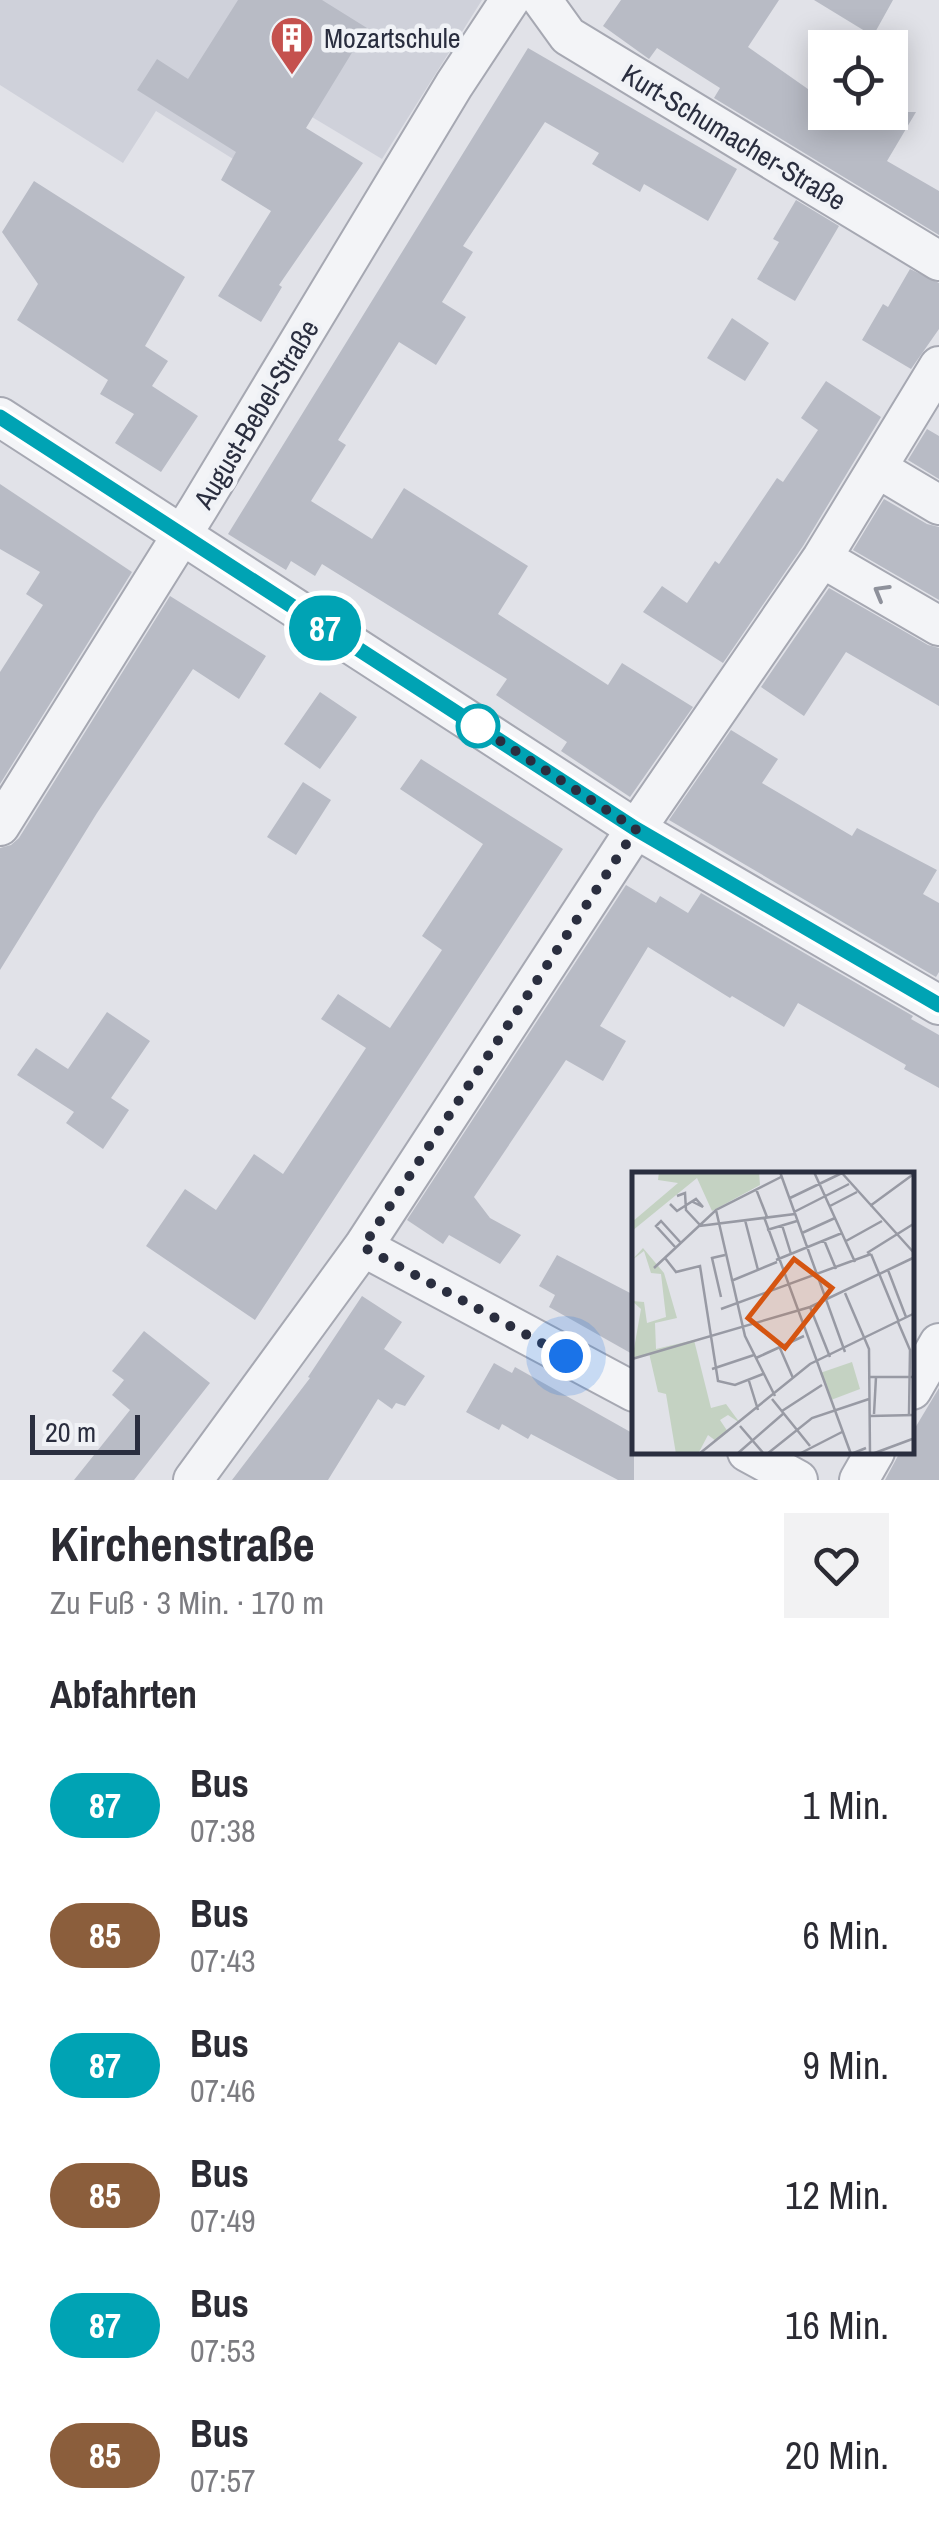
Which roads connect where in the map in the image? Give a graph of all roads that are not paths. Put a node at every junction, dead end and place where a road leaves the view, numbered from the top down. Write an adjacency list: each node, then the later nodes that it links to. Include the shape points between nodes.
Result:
1 (510, 0): 8 (street, August-Bebel-Straße)
2 (542, 0): 3 (street, Kurt-Schumacher-Straße, via 568,36)
3 (939, 262)
4 (939, 366): 6 (street)
5 (0, 417): 8 (street)
6 (877, 468): 7 (street); 9 (street)
7 (939, 505)
8 (182, 535): 11 (street, August-Bebel-Straße); 12 (street)
9 (822, 558): 10 (street, one-way to 9); 12 (street)
10 (939, 626)
11 (0, 826)
12 (636, 829): 13 (street); 14 (street)
13 (939, 1004)
14 (363, 1247): 17 (street); 20 (street)
15 (939, 1343): 16 (street)
16 (914, 1387)
17 (632, 1391)
18 (752, 1455): 21 (street)
19 (873, 1455): 22 (street)
20 (194, 1480)
21 (798, 1480)
22 (859, 1480)

